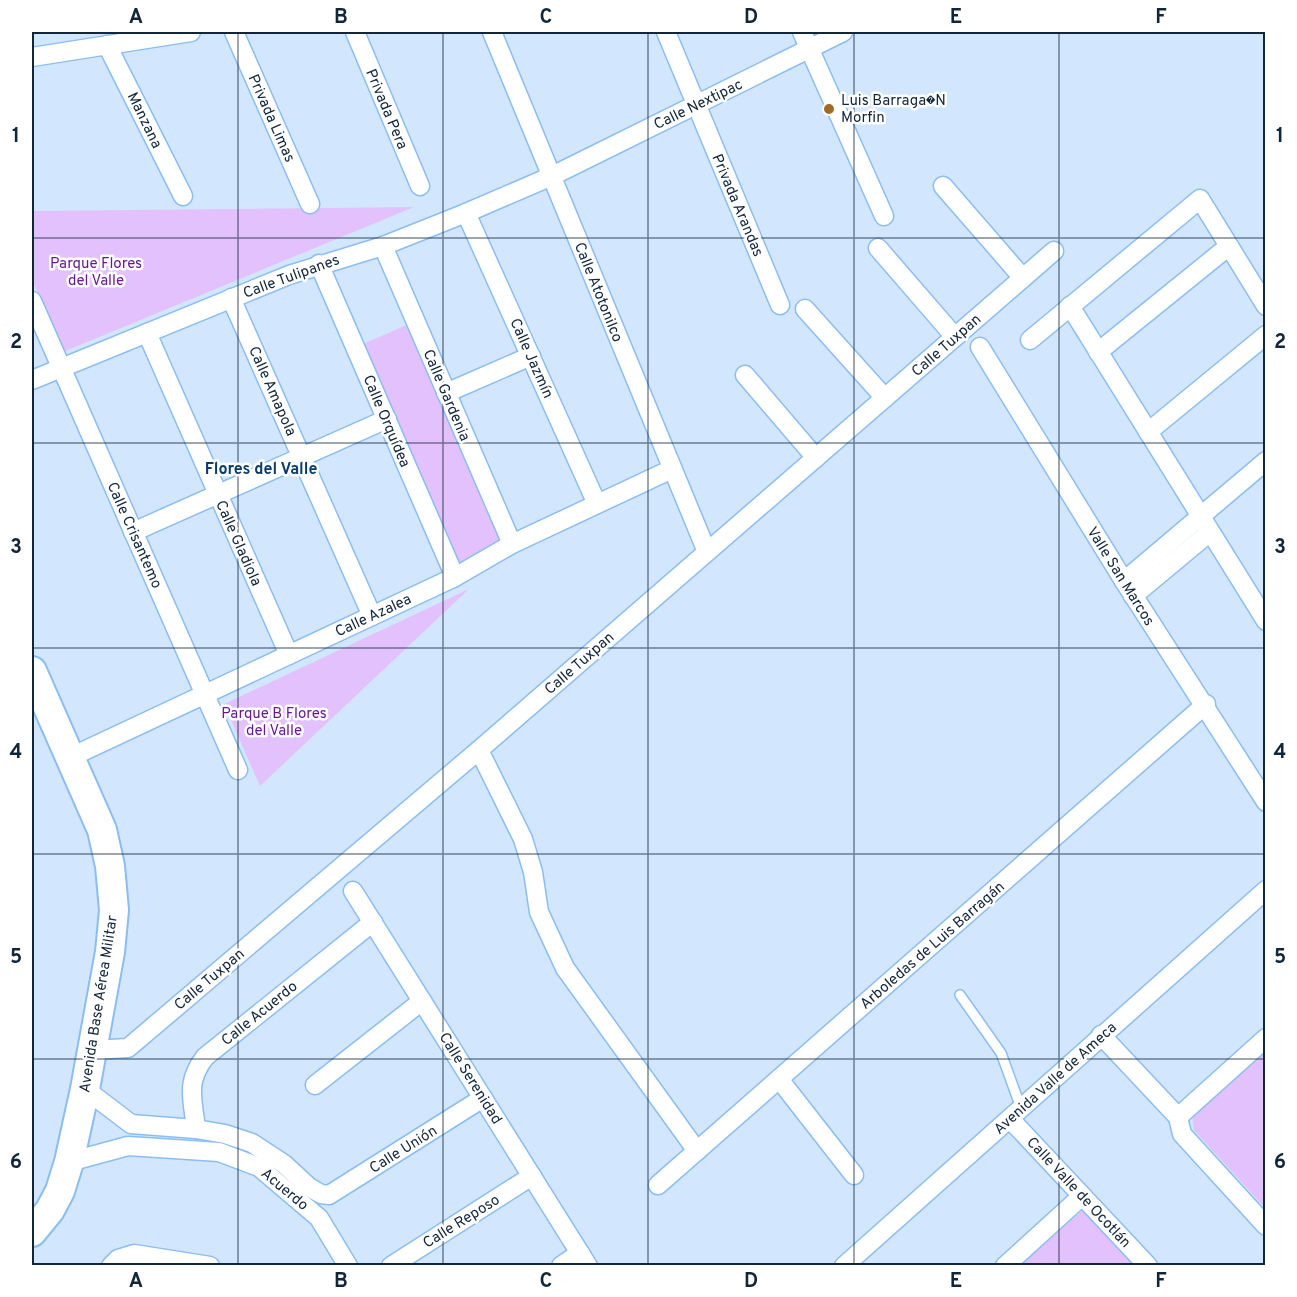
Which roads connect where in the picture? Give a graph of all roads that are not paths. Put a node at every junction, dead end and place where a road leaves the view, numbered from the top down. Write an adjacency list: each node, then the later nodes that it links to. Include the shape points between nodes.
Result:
1 (191, 32): 8 (street)
2 (234, 32): 15 (street, Privada Limas)
3 (355, 32): 12 (street, Privada Pera)
4 (492, 32): 11 (street, Calle Atotonilco)
5 (666, 32): 10 (street, Privada Arandas)
6 (843, 32): 7 (street, Calle Nextipac)
7 (806, 40): 10 (street, Calle Nextipac); 17 (street)
8 (107, 45): 9 (street); 14 (street, Manzana)
9 (32, 57)
10 (696, 105): 11 (street, Calle Nextipac); 26 (street, Privada Arandas)
11 (552, 176): 16 (street, Calle Tulipanes); 47 (street, Calle Atotonilco)
12 (420, 186)
13 (943, 186): 23 (street)
14 (183, 196)
15 (310, 204)
16 (466, 213): 18 (street, Calle Tulipanes); 36 (street, Calle Jazmín)
17 (884, 216)
18 (383, 246): 22 (street, Calle Tulipanes); 40 (street, Calle Gardenia)
19 (1229, 246): 27 (street, via 1200,199); 28 (street); 35 (street)
20 (878, 248): 32 (street)
21 (1054, 251): 23 (street, Calle Tuxpan)
22 (319, 264): 24 (street, Calle Tulipanes); 42 (street, Calle Orquídea)
23 (1023, 278): 32 (street, Calle Tuxpan)
24 (231, 298): 30 (street, Calle Tulipanes); 44 (street, Calle Amapola)
25 (32, 301): 37 (street, Calle Crisantemo)
26 (780, 305)
27 (1070, 306): 33 (street); 35 (street)
28 (1266, 306)
29 (805, 309): 41 (street)
30 (147, 333): 37 (street, Calle Tulipanes); 48 (street, Calle Gladiola)
31 (1266, 335): 43 (street)
32 (955, 337): 41 (street, Calle Tuxpan)
33 (1030, 340)
34 (980, 347): 56 (street, Valle San Marcos)
35 (1098, 352): 43 (street)
36 (531, 356): 40 (street); 49 (street, Calle Jazmín)
37 (61, 368): 39 (street, Calle Tulipanes); 51 (street, Calle Crisantemo)
38 (745, 375): 45 (street)
39 (32, 380)
40 (446, 393): 53 (street, Calle Gardenia)
41 (885, 398): 45 (street, Calle Tuxpan)
42 (387, 419): 44 (street); 55 (street, Calle Orquídea)
43 (1148, 432): 50 (street)
44 (302, 457): 48 (street); 58 (street, Calle Amapola)
45 (816, 458): 54 (street, Calle Tuxpan)
46 (1266, 461): 50 (street)
47 (672, 469): 49 (street, Calle Azalea); 54 (street, Calle Atotonilco)
48 (218, 494): 51 (street); 60 (street, Calle Gladiola)
49 (597, 504): 53 (street, Calle Azalea)
50 (1200, 516): 52 (street); 56 (street)
51 (134, 532): 62 (street, Calle Crisantemo)
52 (1210, 532): 56 (street); 57 (street)
53 (512, 544): 55 (street, Calle Azalea)
54 (707, 552): 64 (street, Calle Tuxpan)
55 (455, 577): 58 (street, Calle Azalea)
56 (1129, 588): 63 (street, Valle San Marcos)
57 (1260, 601): 59 (street)
58 (372, 616): 60 (street, Calle Azalea)
59 (1266, 621)
60 (289, 655): 62 (street, Calle Azalea)
61 (32, 671): 65 (main road, Avenida Base Aérea Militar)
62 (205, 694): 65 (street, Calle Azalea); 66 (street, Calle Crisantemo)
63 (1205, 705): 67 (street, Valle San Marcos); 76 (street, Arboledas de Luis Barragán)
64 (479, 750): 75 (street, Calle Tuxpan, via 128,1048); 87 (street, via 523,838 539,912 565,968)
65 (71, 757): 75 (main road, Avenida Base Aérea Militar, via 102,830 111,866 114,910 110,952)
66 (238, 770)
67 (1266, 802)
68 (1266, 890): 73 (street, Avenida Valle de Ameca)
69 (353, 891): 70 (street, Calle Serenidad)
70 (373, 922): 72 (street, Calle Serenidad); 84 (street, Calle Acuerdo, via 205,1057 195,1070 191,1086)
71 (960, 995): 80 (lane, via 1001,1053)
72 (422, 1001): 77 (street); 79 (street, Calle Serenidad)
73 (1101, 1035): 80 (street, Avenida Valle de Ameca); 81 (street)
74 (1266, 1038): 81 (street)
75 (92, 1050): 78 (main road, Avenida Base Aérea Militar)
76 (779, 1079): 87 (street, Arboledas de Luis Barragán); 89 (street)
77 (315, 1085)
78 (85, 1089): 82 (street); 88 (main road, Avenida Base Aérea Militar)
79 (483, 1098): 90 (street, Calle Serenidad); 92 (street, Calle Unión, via 329,1195)
80 (1016, 1113): 93 (street, Calle Valle de Ocotlán); 103 (street, Avenida Valle de Ameca)
81 (1178, 1117): 95 (street, via 1182,1134)
82 (131, 1124): 83 (street, Acuerdo); 85 (street)
83 (165, 1126): 84 (street, Acuerdo); 86 (street)
84 (196, 1129): 92 (street, Acuerdo, via 252,1143)
85 (128, 1146): 86 (street, Acuerdo); 88 (street, Acuerdo)
86 (153, 1147): 94 (street, Acuerdo, via 219,1152 260,1167)
87 (698, 1151): 91 (street, Arboledas de Luis Barragán)
88 (69, 1162): 96 (main road, Avenida Base Aérea Militar, via 60,1191)
89 (854, 1174)
90 (532, 1176): 97 (street, Calle Serenidad); 101 (street, Calle Reposo)
91 (658, 1185)
92 (321, 1194): 94 (street)
93 (1082, 1196): 104 (street); 105 (street, Calle Valle de Ocotlán)
94 (311, 1210): 100 (street, Acuerdo)
95 (1266, 1226)
96 (32, 1233)
97 (584, 1259): 102 (street)
98 (111, 1266): 99 (street, via 134,1254)
99 (210, 1266)
100 (348, 1266)
101 (391, 1266)
102 (561, 1266)
103 (844, 1266)
104 (1005, 1266)
105 (1148, 1266)

